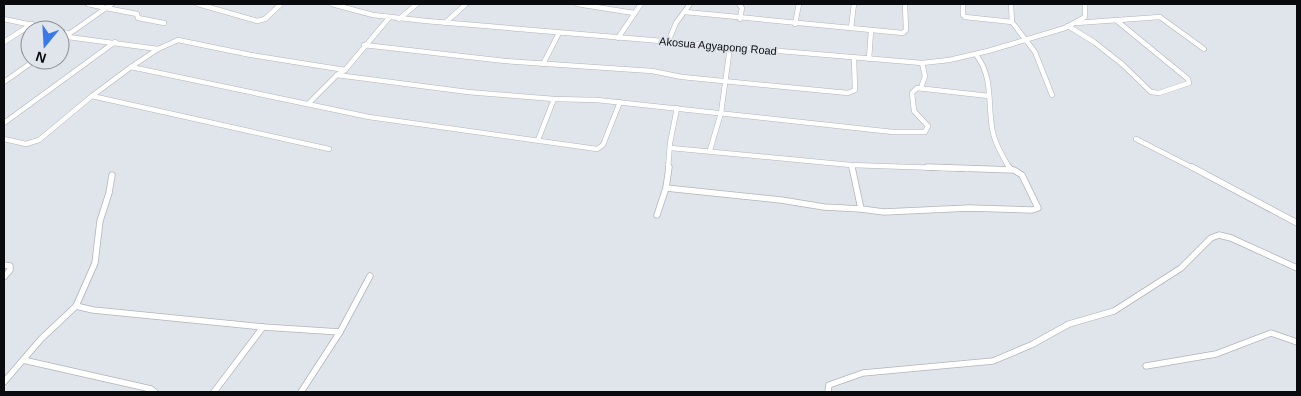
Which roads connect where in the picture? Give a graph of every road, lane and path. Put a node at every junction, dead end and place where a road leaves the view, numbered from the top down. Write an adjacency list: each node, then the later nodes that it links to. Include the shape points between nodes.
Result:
1 (88, 4): 18 (street)
2 (112, 4): 18 (street)
3 (198, 4): 4 (street, via 257,21 265,19)
4 (281, 4)
5 (332, 4): 21 (street, Akosua Agyapong Road)
6 (417, 4): 23 (street)
7 (466, 4): 28 (street)
8 (577, 4): 20 (street)
9 (641, 4): 20 (street)
10 (690, 4): 19 (street)
11 (739, 4): 24 (street, via 742,8)
12 (798, 4): 31 (street)
13 (854, 4): 33 (street)
14 (905, 4): 34 (street, via 906,30 903,33)
15 (963, 4): 27 (street, via 966,17)
16 (1012, 4): 27 (street)
17 (1085, 4): 29 (street, via 1085,17)
18 (106, 8): 30 (street); 37 (street)
19 (685, 12): 24 (street); 43 (street)
20 (634, 13): 39 (street)
21 (389, 18): 23 (street, Akosua Agyapong Road); 44 (street)
22 (4, 19): 26 (street)
23 (399, 19): 28 (street, Akosua Agyapong Road)
24 (740, 19): 31 (street)
25 (1116, 20): 29 (street, Akosua Agyapong Road); 32 (street, via 1189,83 1159,93 1151,92 1094,42); 47 (street, Akosua Agyapong Road, via 1163,18)
26 (20, 22)
27 (1012, 22): 40 (street)
28 (445, 23): 36 (street, Akosua Agyapong Road)
29 (1076, 23): 32 (street, Akosua Agyapong Road)
30 (164, 24)
31 (796, 24): 33 (street)
32 (1067, 26): 40 (street, Akosua Agyapong Road)
33 (851, 28): 34 (street)
34 (872, 31): 50 (street)
35 (20, 32): 41 (street)
36 (559, 33): 39 (street, Akosua Agyapong Road); 51 (street)
37 (70, 34)
38 (70, 35): 42 (street)
39 (618, 38): 43 (street, Akosua Agyapong Road)
40 (1027, 39): 48 (street, Akosua Agyapong Road); 60 (street)
41 (4, 42)
42 (115, 42): 46 (street); 68 (street)
43 (668, 42): 45 (street, Akosua Agyapong Road)
44 (364, 45): 51 (street); 55 (street)
45 (730, 47): 49 (street, Akosua Agyapong Road); 57 (street)
46 (158, 49): 53 (street); 55 (street, via 178,40)
47 (1204, 49)
48 (977, 56): 52 (street, Akosua Agyapong Road); 62 (street, via 986,69)
49 (854, 58): 50 (street, Akosua Agyapong Road); 57 (street, via 854,90 848,93)
50 (869, 59): 52 (street, Akosua Agyapong Road)
51 (542, 64): 57 (street, via 652,71)
52 (922, 64): 59 (street, via 925,76)
53 (131, 67): 61 (street); 65 (street)
54 (21, 70): 58 (street)
55 (345, 70): 56 (street)
56 (337, 74): 63 (street, via 440,89); 65 (street)
57 (727, 80): 67 (street)
58 (4, 82)
59 (921, 88): 62 (street); 67 (street, via 913,90 912,97 914,111 928,126 925,132 893,132)
60 (1052, 95)
61 (92, 96): 70 (street, via 32,144); 73 (street)
62 (989, 96): 76 (street, via 997,146)
63 (554, 99): 64 (street); 71 (street)
64 (620, 102): 66 (street); 71 (street, via 601,148)
65 (308, 104): 71 (street, via 369,117)
66 (677, 108): 67 (street); 72 (street)
67 (721, 113): 74 (street)
68 (4, 123)
69 (1136, 139): 81 (street)
70 (4, 140)
71 (538, 140)
72 (671, 148): 74 (street); 78 (street)
73 (329, 149)
74 (710, 150): 75 (street)
75 (851, 165): 76 (street); 79 (street)
76 (1010, 169): 79 (street, via 1022,175 1038,205 1036,210 969,208 884,212)
77 (112, 175): 86 (street, via 100,221 95,263)
78 (666, 188): 79 (street, via 781,200 824,208); 80 (street)
79 (861, 209)
80 (658, 215)
81 (1297, 223)
82 (4, 265): 85 (street, via 10,266 10,270)
83 (1297, 268): 96 (street, via 1219,235 1211,238 1181,268 1114,311 1070,324 1000,358 960,365 863,373 829,385)
84 (370, 276): 88 (street)
85 (4, 277)
86 (76, 306): 87 (street); 90 (street)
87 (262, 327): 88 (street); 94 (street)
88 (340, 332): 95 (street)
89 (1297, 342): 91 (street, via 1270,333 1216,354)
90 (23, 360): 92 (street); 93 (street)
91 (1146, 366)
92 (4, 382)
93 (155, 392)
94 (214, 392)
95 (301, 392)
96 (828, 392)

